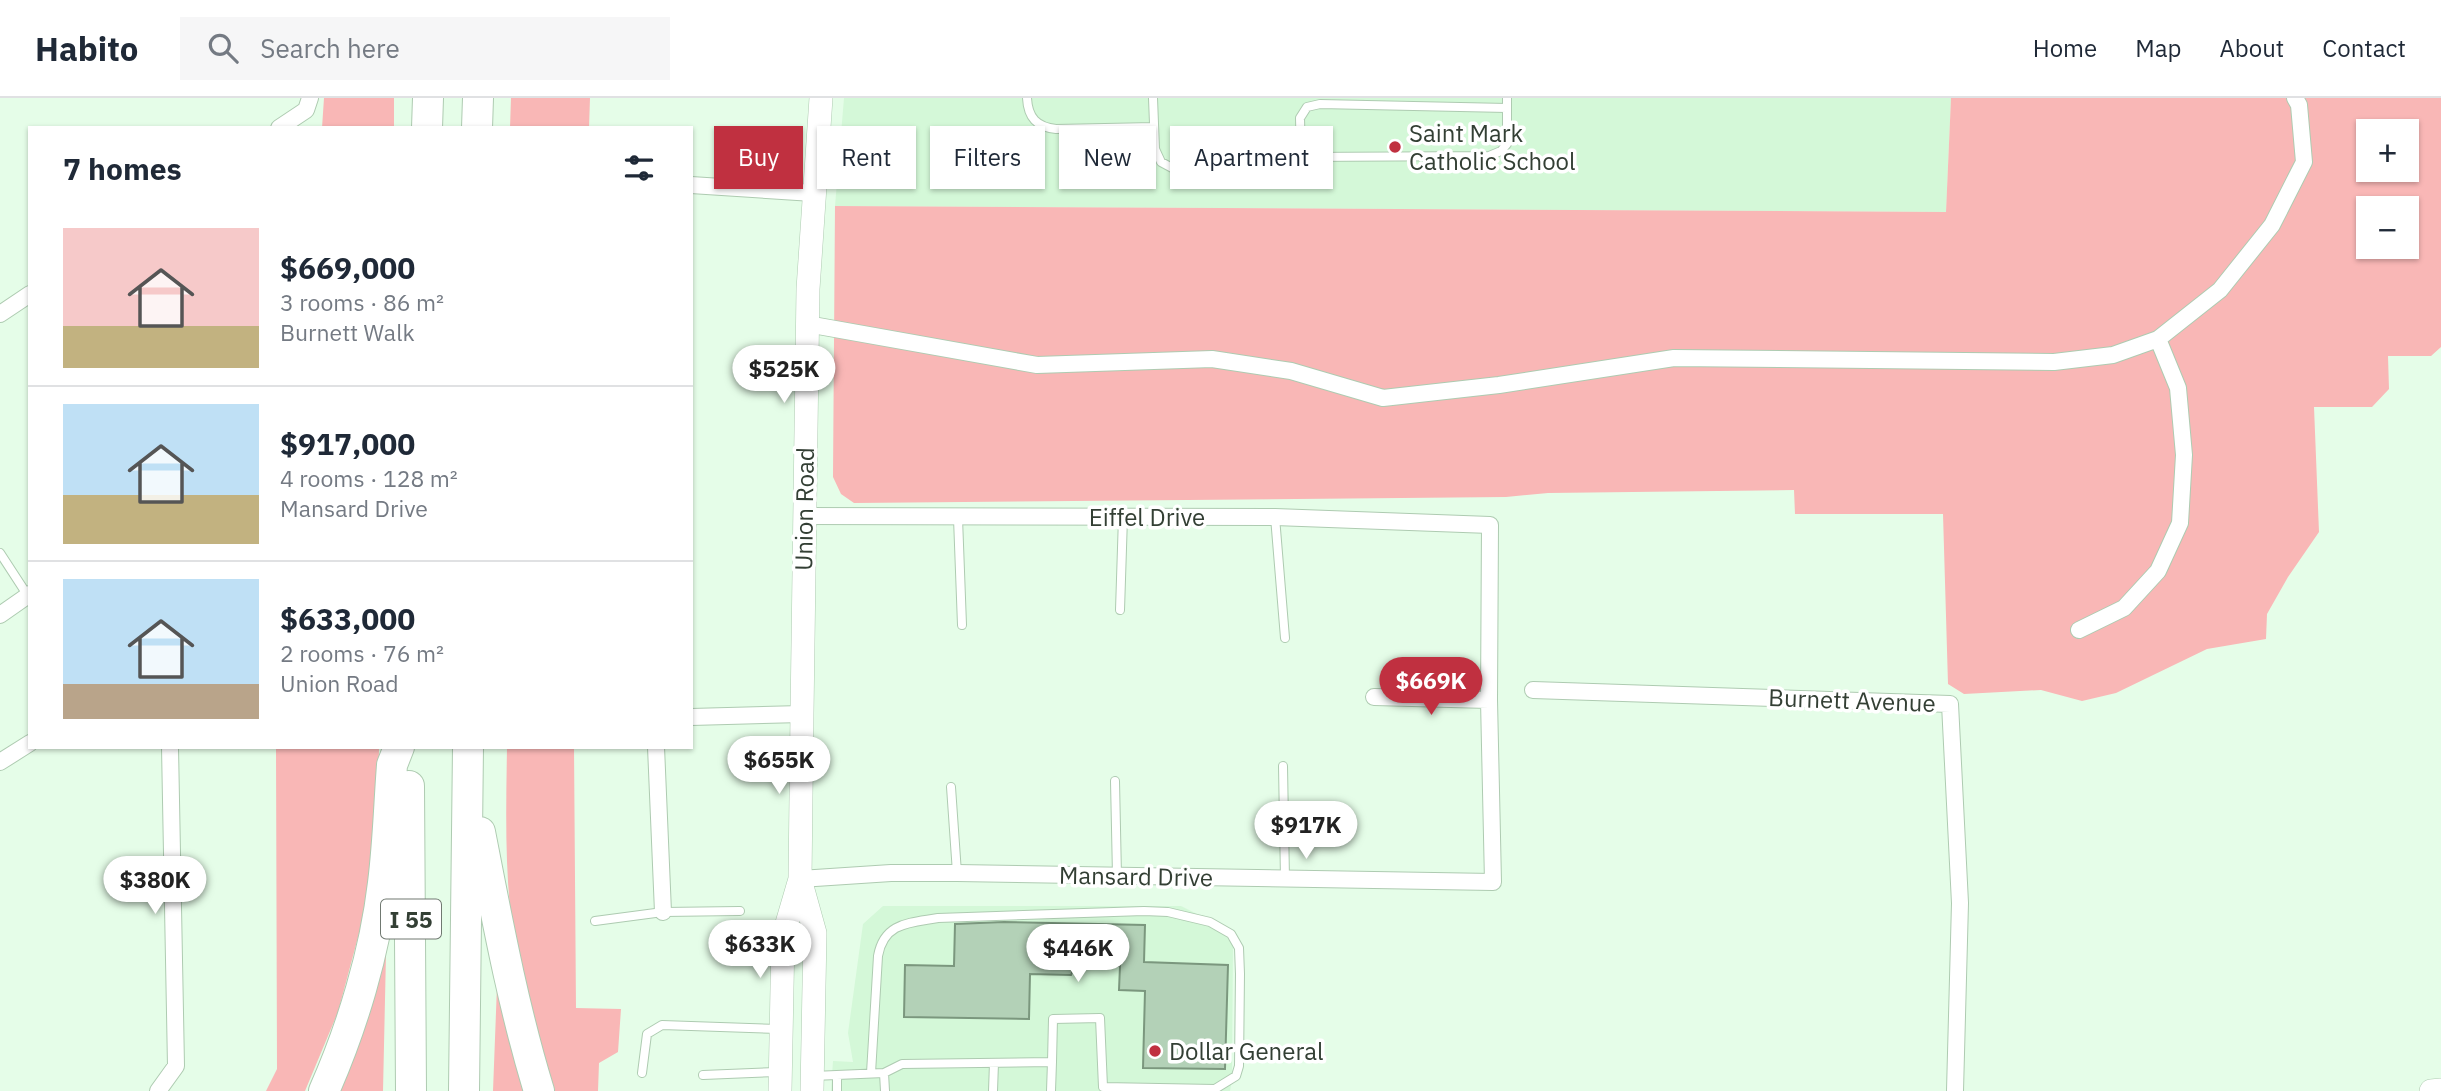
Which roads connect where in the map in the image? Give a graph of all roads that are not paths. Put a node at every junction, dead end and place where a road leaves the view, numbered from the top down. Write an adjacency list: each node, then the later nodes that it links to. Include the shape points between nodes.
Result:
1 (310, 98): 9 (street, via 306,110)
2 (428, 98): 10 (highway)
3 (478, 98): 11 (highway)
4 (821, 98): 19 (main road, Union Road)
5 (1027, 98): 14 (lane, via 1032,119 1043,127)
6 (1153, 98): 12 (lane)
7 (2295, 98): 23 (street, via 2304,162 2272,225 2220,290)
8 (1507, 103): 13 (lane, via 1320,104 1307,107); 16 (lane, via 1507,144 1489,156)
9 (282, 126)
10 (427, 126)
11 (477, 126)
12 (1154, 126)
13 (1300, 126)
14 (1059, 129)
15 (1156, 153): 17 (lane)
16 (1333, 158)
17 (1170, 167)
18 (693, 185): 19 (street)
19 (813, 193): 22 (main road, Union Road)
20 (28, 295): 21 (street)
21 (0, 314)
22 (807, 324): 23 (street, via 1037,365 1212,359 1292,371 1383,398 1674,358 2054,362 2113,355); 24 (main road, Union Road)
23 (2158, 340): 35 (street, via 2178,388 2184,455 2180,523 2158,571 2124,608)
24 (804, 516): 27 (street, Eiffel Drive); 40 (main road, Union Road)
25 (1124, 517): 26 (street, Eiffel Drive); 27 (street, Eiffel Drive); 32 (lane)
26 (1275, 517): 28 (street, Eiffel Drive); 36 (lane)
27 (957, 518): 34 (lane)
28 (1490, 525): 39 (street, Mansard Drive)
29 (0, 552): 30 (lane)
30 (28, 594)
31 (28, 596): 33 (street)
32 (1120, 610)
33 (0, 615)
34 (962, 625)
35 (2079, 631)
36 (1285, 638)
37 (1533, 690): 81 (street, Burnett Avenue, via 1950,704 1960,903)
38 (1374, 697): 39 (street)
39 (1489, 700): 55 (street, Mansard Drive, via 1493,882)
40 (802, 714): 41 (street); 54 (main road, Union Road)
41 (693, 717)
42 (28, 744): 48 (street)
43 (170, 749): 72 (street, via 176,1066)
44 (398, 749): 73 (highway, via 393,765 383,886 369,957)
45 (410, 749): 74 (highway, I 55)
46 (656, 749): 57 (street)
47 (468, 760): 75 (highway, I 55); 76 (highway, via 510,981)
48 (0, 762)
49 (1283, 766): 55 (lane)
50 (1115, 781): 53 (lane)
51 (951, 787): 52 (lane)
52 (957, 873): 53 (street, Mansard Drive); 54 (street, Mansard Drive)
53 (1117, 876): 55 (street, Mansard Drive)
54 (800, 879): 59 (main road, Union Road, via 783,937); 68 (main road, Union Road, via 815,933)
55 (1286, 880)
56 (740, 911): 57 (lane)
57 (663, 912): 58 (lane)
58 (595, 921)
59 (781, 1029): 62 (lane, via 662,1025 647,1034); 67 (main road, Union Road)
60 (1052, 1062): 61 (lane); 69 (lane, via 1053,1019 1100,1018); 80 (lane)
61 (994, 1063): 64 (lane, via 902,1063); 79 (lane)
62 (642, 1073)
63 (871, 1073): 64 (lane); 66 (lane); 70 (lane, via 880,945 901,924 938,918 1168,912 1210,922 1231,934 1238,948 1239,1066 1236,1076)
64 (884, 1073): 78 (lane)
65 (703, 1074): 67 (lane)
66 (838, 1075): 68 (lane); 77 (lane)
67 (780, 1082)
68 (813, 1083)
69 (1103, 1089): 70 (lane)
70 (1215, 1090)
71 (2441, 1090): 82 (main road)
72 (158, 1091)
73 (324, 1091)
74 (411, 1091)
75 (464, 1091)
76 (538, 1091)
77 (837, 1091)
78 (885, 1091)
79 (993, 1091)
80 (1051, 1091)
81 (1955, 1091)
82 (2431, 1091)

